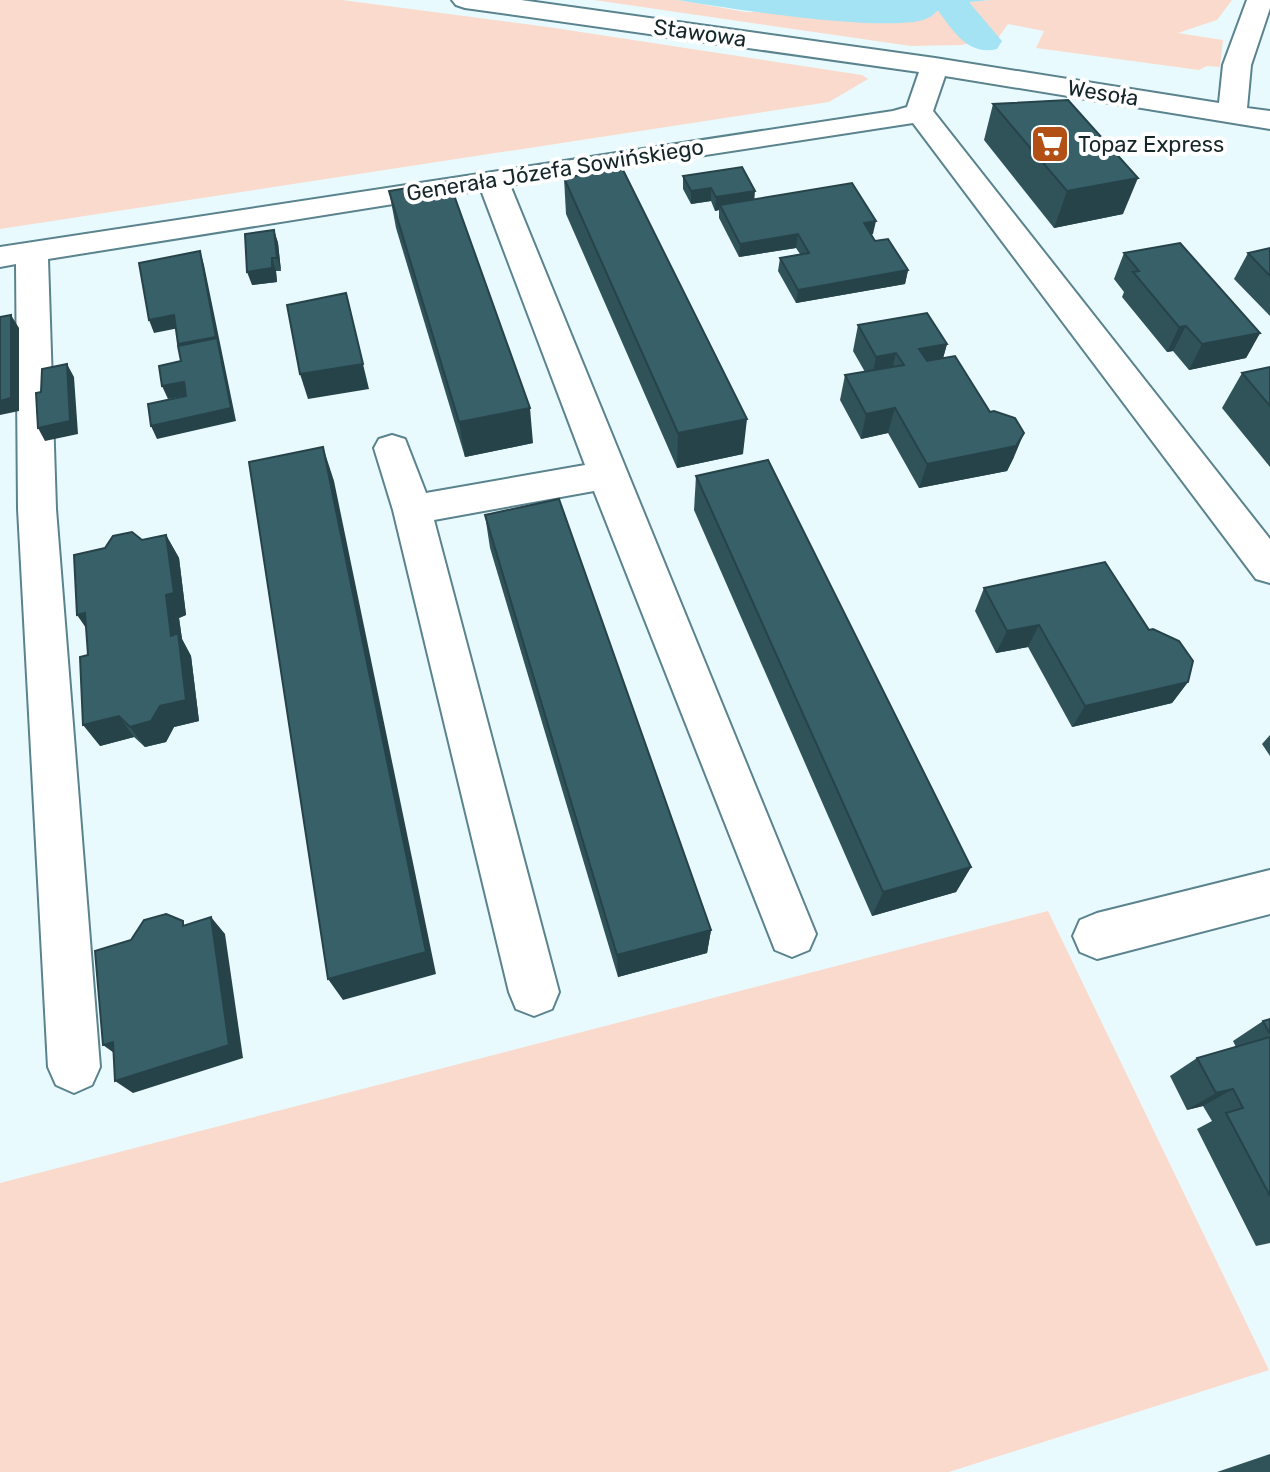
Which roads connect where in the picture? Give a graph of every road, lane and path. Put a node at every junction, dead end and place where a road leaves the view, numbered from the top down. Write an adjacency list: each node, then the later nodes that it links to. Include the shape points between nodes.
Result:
1 (465, 0): 4 (street, Stawowa)
2 (1260, 0): 3 (street)
3 (1258, 35): 6 (street, via 1237,65)
4 (935, 66): 5 (street); 6 (street, Wesoła)
5 (919, 112): 8 (street, Generała Józefa Sowińskiego); 13 (street)
6 (1232, 113): 7 (street, Wesoła)
7 (1270, 120)
8 (492, 179): 9 (street, Generała Józefa Sowińskiego); 11 (street)
9 (16, 255): 18 (street)
10 (392, 448): 12 (street)
11 (607, 475): 12 (street); 15 (street)
12 (412, 510): 17 (street)
13 (1270, 568)
14 (1270, 892): 16 (street)
15 (792, 934)
16 (1097, 936)
17 (534, 992)
18 (74, 1067)

